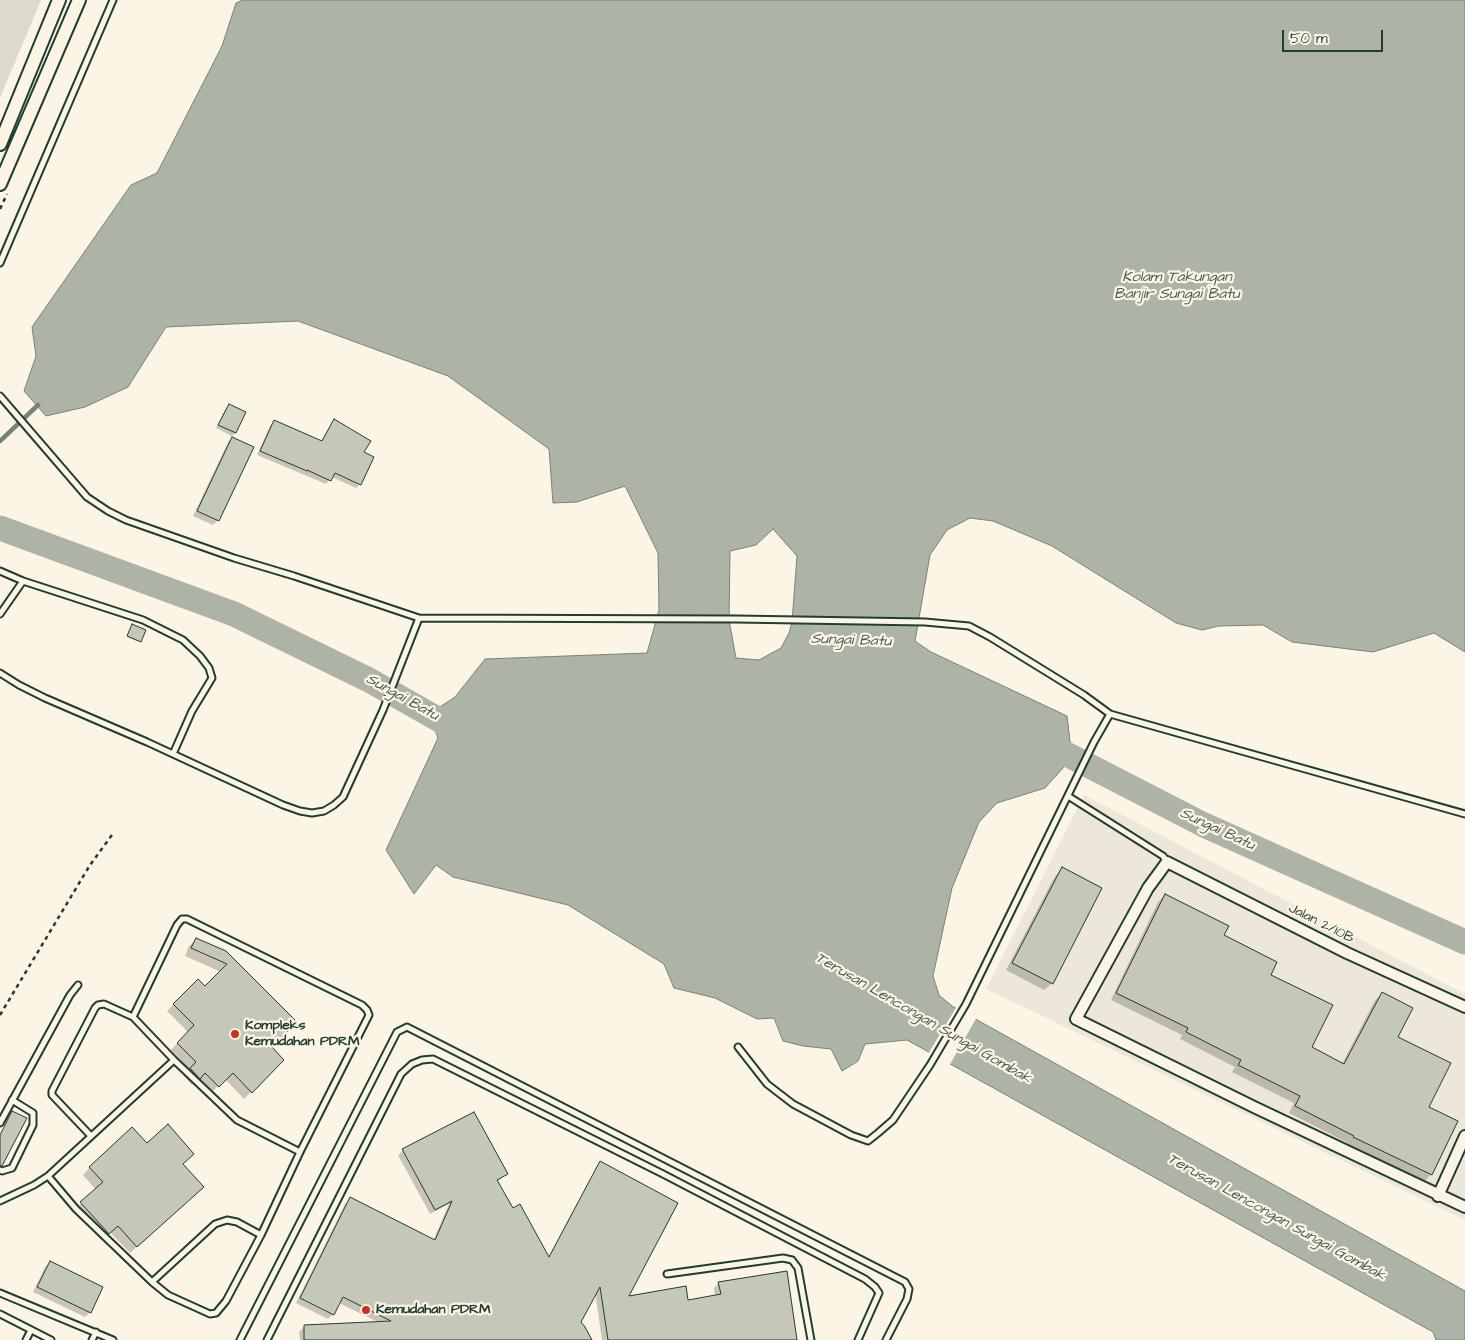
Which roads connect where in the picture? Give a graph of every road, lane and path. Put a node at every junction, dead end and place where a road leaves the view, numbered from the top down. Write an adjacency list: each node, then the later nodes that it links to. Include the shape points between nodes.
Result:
1 (59, 0): 4 (street)
2 (79, 0): 5 (street)
3 (112, 0): 6 (lane)
4 (0, 144)
5 (0, 184)
6 (0, 264)
7 (0, 396): 11 (lane, via 87,497 117,516)
8 (0, 570): 9 (lane)
9 (23, 581): 10 (lane); 14 (lane, via 144,620 183,640 205,662 212,678 192,711)
10 (0, 614)
11 (419, 618): 13 (lane, via 736,619 958,624 978,630 1084,694); 14 (lane, via 383,710 342,797 334,806 312,813 300,811)
12 (0, 673): 14 (lane, via 45,698)
13 (1110, 714): 15 (lane); 16 (lane)
14 (173, 754)
15 (1068, 796): 18 (lane, via 1163,856); 23 (lane, via 966,1004 893,1120 868,1141 794,1104 767,1084)
16 (1465, 814)
17 (112, 835): 21 (path, via 90,865)
18 (1167, 862): 20 (street, Jalan 2/10B, via 1347,953); 32 (street, via 1148,888 1076,1019)
19 (78, 985): 25 (lane)
20 (1465, 1007)
21 (0, 1015)
22 (132, 1017): 24 (lane); 27 (lane, via 104,1004 98,1005 52,1091 52,1095); 29 (lane, via 177,925 187,919 362,1005 369,1015 368,1020)
23 (738, 1047)
24 (174, 1060): 27 (lane); 29 (lane, via 237,1120)
25 (12, 1100): 26 (lane); 30 (lane, via 33,1113 33,1125 12,1168)
26 (0, 1123)
27 (91, 1136): 31 (lane)
28 (1465, 1136): 32 (street)
29 (300, 1152): 35 (lane)
30 (0, 1170)
31 (48, 1176): 33 (lane); 37 (lane, via 76,1209)
32 (1438, 1196): 34 (street)
33 (0, 1201)
34 (1465, 1207)
35 (261, 1235): 37 (lane, via 237,1222 227,1220 215,1224); 37 (lane, via 226,1301 216,1312 210,1314 186,1304)
36 (667, 1274): 48 (lane, via 783,1258 792,1260 798,1268)
37 (152, 1282)
38 (0, 1293): 41 (lane)
39 (0, 1314): 40 (lane)
40 (31, 1330): 42 (lane); 43 (lane)
41 (96, 1332): 44 (lane); 45 (lane)
42 (26, 1340)
43 (51, 1340)
44 (92, 1340)
45 (113, 1340)
46 (240, 1340): 50 (lane, via 398,1032 407,1027 904,1282 909,1289 907,1299)
47 (267, 1340): 49 (lane, via 401,1074 412,1064 433,1059 865,1279 879,1293)
48 (812, 1340)
49 (858, 1340)
50 (886, 1340)

